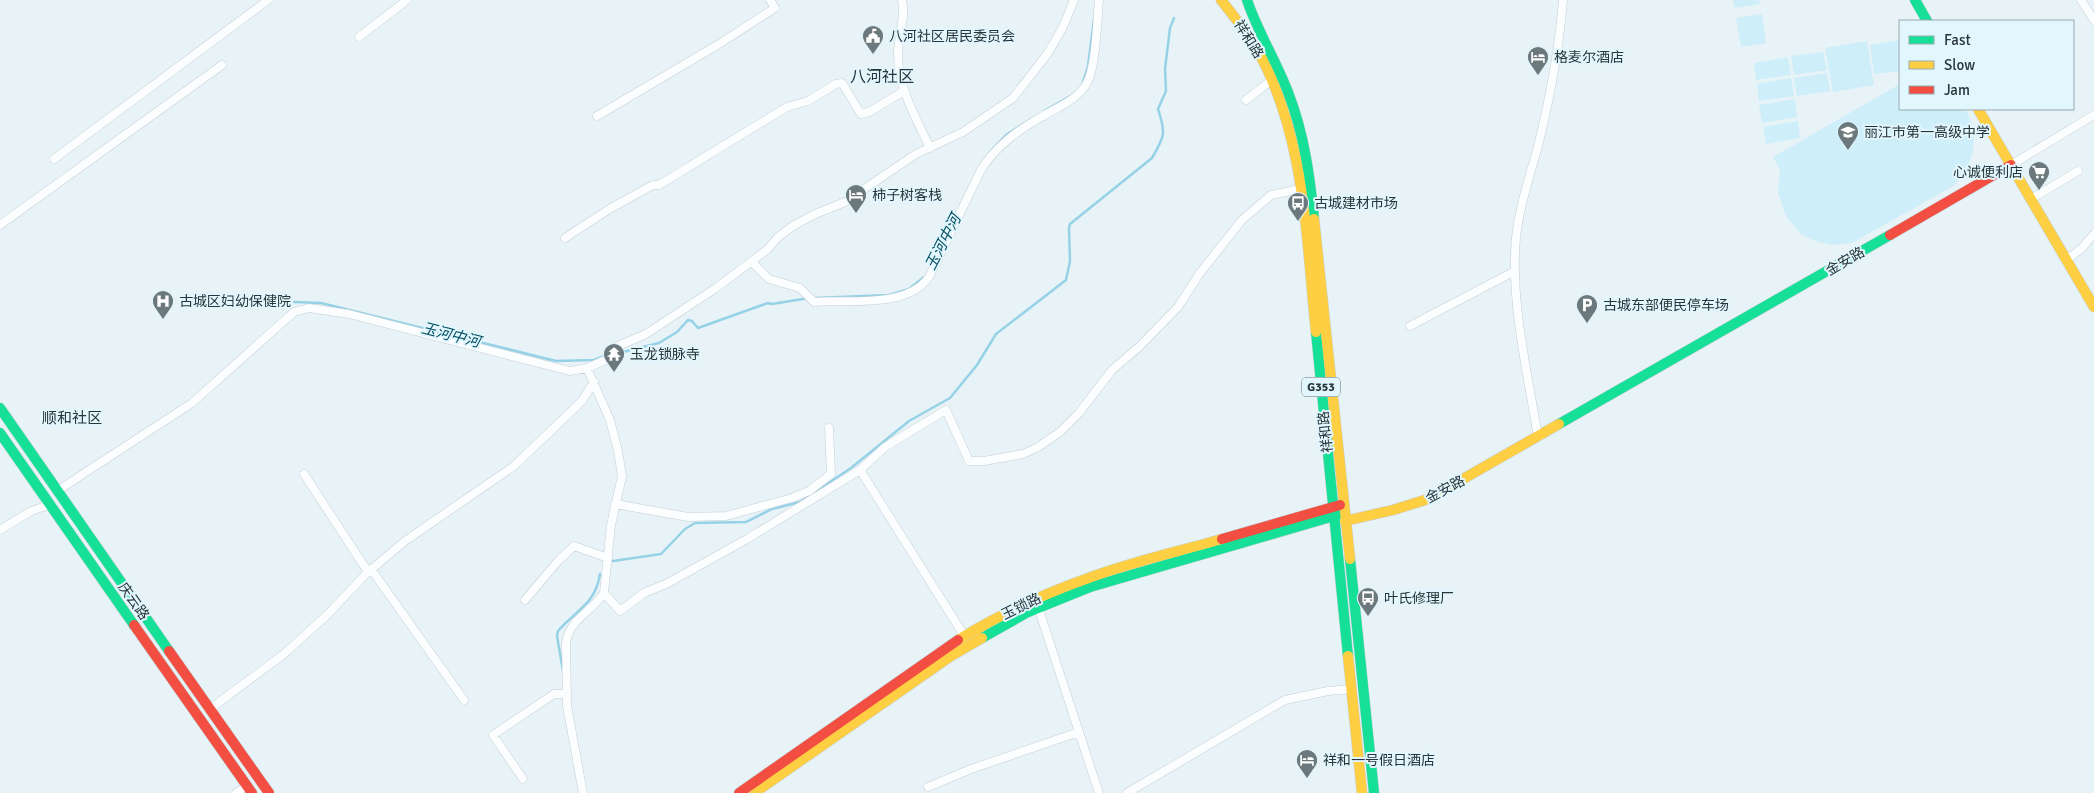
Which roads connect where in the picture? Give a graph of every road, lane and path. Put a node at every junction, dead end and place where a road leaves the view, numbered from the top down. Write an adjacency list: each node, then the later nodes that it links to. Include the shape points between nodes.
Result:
1 (268, 0): 25 (street)
2 (407, 0): 16 (street)
3 (770, 0): 23 (street, via 775,8)
4 (902, 0): 19 (street, via 904,17 898,52)
5 (1074, 0): 24 (street, via 1048,53 1012,98 963,132)
6 (1099, 0): 34 (street, via 1091,72 1086,84 1073,98 1011,136 990,156 929,277 915,291 892,298 814,302 800,288 769,279)
7 (1221, 0): 13 (main road, 祥和路 / G353)
8 (1242, 0): 13 (main road)
9 (1246, 0): 49 (main road, 祥和路 / G353, via 1284,80 1304,143 1314,204)
10 (1563, 0): 35 (street, via 1548,99 1518,222)
11 (1915, 0): 14 (main road)
12 (2081, 0): 15 (street)
13 (1228, 8): 18 (main road, 祥和路 / G353, via 1252,42)
14 (1926, 20)
15 (2094, 20)
16 (359, 37)
17 (222, 65): 30 (street)
18 (1272, 80): 20 (street); 28 (main road, 祥和路 / G353, via 1290,130)
19 (904, 91): 24 (street); 32 (street, via 861,114 842,83 836,84 813,99 788,107 659,185 653,185 611,208)
20 (1246, 100)
21 (1979, 110): 26 (main road)
22 (2094, 115): 26 (street)
23 (597, 116)
24 (930, 148): 34 (street, via 845,202 793,226)
25 (54, 159)
26 (2011, 166): 29 (main road); 43 (main road, 金安路)
27 (2078, 171): 29 (street)
28 (1300, 189): 44 (street, via 1271,195 1242,220 1178,307 1112,370 1070,423 1044,444 1023,454 969,461 946,410 885,447); 49 (main road, 祥和路 / G353)
29 (2031, 199): 33 (main road)
30 (0, 225)
31 (2094, 234): 33 (street)
32 (565, 238)
33 (2066, 260): 36 (main road)
34 (752, 262): 38 (street, via 646,334 618,346 612,357)
35 (1515, 271): 37 (street); 43 (street)
36 (2094, 307)
37 (1410, 326)
38 (588, 368): 39 (street); 46 (street, via 570,371 349,314 300,309 192,403)
39 (594, 382): 48 (street, via 610,420 618,451 622,476); 52 (street, via 582,401 514,466 438,517)
40 (0, 408): 46 (main road, 庆云路)
41 (829, 428): 48 (street, via 831,474 792,498 713,517 688,517)
42 (0, 433): 47 (main road, 庆云路)
43 (1538, 437): 49 (main road, 金安路, via 1429,499 1398,510)
44 (860, 470): 53 (street, via 747,539 644,593 620,612); 56 (street)
45 (304, 474): 52 (street)
46 (57, 490): 60 (main road, 庆云路)
47 (49, 504): 50 (street); 64 (main road, 庆云路)
48 (615, 504): 51 (street)
49 (1340, 512): 55 (main road, 玉锁路, via 1090,587); 56 (main road, 玉锁路, via 1080,581 1024,604); 57 (main road, 祥和路 / G353); 73 (main road, 祥和路 / G353)
50 (0, 530)
51 (608, 558): 53 (street); 54 (street, via 574,546)
52 (370, 571): 59 (street); 60 (street, via 301,639)
53 (604, 593): 58 (street, via 568,633)
54 (525, 600)
55 (1038, 607): 61 (street); 69 (main road, 玉锁路, via 951,656)
56 (965, 637): 68 (main road, 玉锁路)
57 (1352, 689): 71 (street, via 1285,700); 72 (main road, 祥和路 / G353)
58 (567, 694): 62 (street, via 554,694 493,735); 67 (street)
59 (464, 700)
60 (210, 710): 66 (main road, 庆云路)
61 (1079, 732): 63 (street); 70 (street)
62 (523, 779)
63 (928, 787)
64 (249, 789): 65 (street)
65 (236, 793)
66 (269, 793)
67 (583, 793)
68 (738, 793)
69 (754, 793)
70 (1099, 793)
71 (1127, 793)
72 (1362, 793)
73 (1374, 793)

